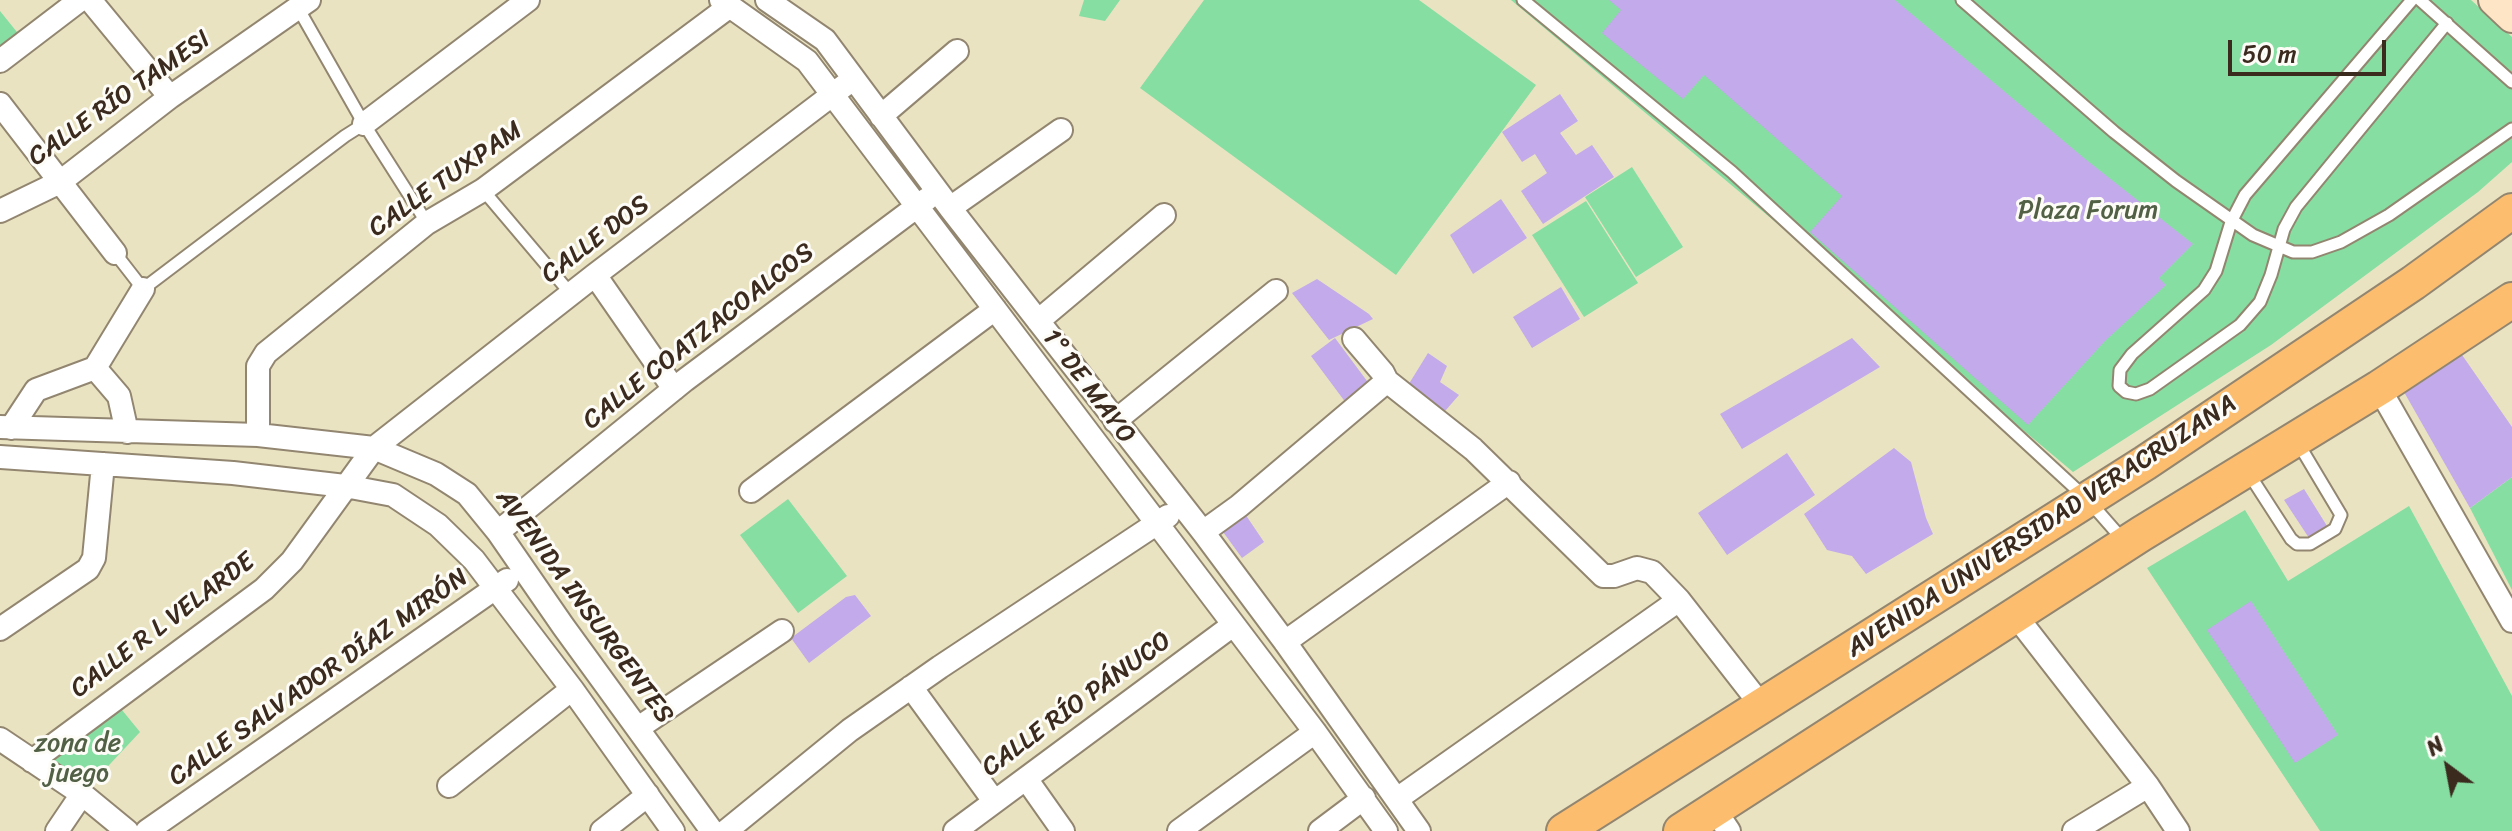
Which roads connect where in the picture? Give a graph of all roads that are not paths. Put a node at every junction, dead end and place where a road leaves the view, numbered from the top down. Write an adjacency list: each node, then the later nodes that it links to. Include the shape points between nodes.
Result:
1 (80, 0): 15 (street)
2 (90, 0): 19 (street)
3 (528, 0): 22 (street)
4 (767, 0): 16 (street, 1° DE MAYO, via 825,40)
5 (1523, 0): 60 (lane, via 1732,172)
6 (1962, 0): 32 (lane, via 2114,132)
7 (2412, 0): 32 (lane, via 2265,169)
8 (2420, 0): 13 (lane)
9 (2494, 0): 12 (street)
10 (726, 3): 18 (street, 1° DE MAYO, via 807,61); 26 (street, CALLE TUXPAM)
11 (303, 4): 19 (street, CALLE RÍO TAMESI); 22 (lane)
12 (2512, 17)
13 (2447, 23): 17 (lane); 34 (lane, via 2296,207)
14 (957, 51): 21 (street)
15 (0, 61)
16 (853, 79): 18 (street, CALLE DOS); 21 (street, 1° DE MAYO)
17 (2512, 82)
18 (832, 96): 28 (street, 1° DE MAYO); 36 (street, CALLE DOS)
19 (170, 97): 25 (street, CALLE RÍO TAMESI)
20 (0, 104): 25 (street)
21 (881, 116): 27 (street, 1° DE MAYO)
22 (364, 124): 33 (lane); 37 (lane)
23 (2512, 129): 34 (lane, via 2341,242 2312,252)
24 (1061, 130): 27 (street, CALLE COATZACOALCOS)
25 (60, 182): 29 (street, CALLE RÍO TAMESI); 35 (street)
26 (483, 190): 33 (street, CALLE TUXPAM); 39 (lane)
27 (944, 200): 28 (street, CALLE COATZACOALCOS); 42 (street, 1° DE MAYO)
28 (917, 206): 41 (street, 1° DE MAYO); 47 (street, CALLE COATZACOALCOS)
29 (2, 210)
30 (2512, 211): 60 (main road, AVENIDA UNIVERSIDAD VERACRUZANA, via 2329,341)
31 (1164, 215): 42 (street)
32 (2231, 222): 34 (lane); 34 (lane, via 2216,271 2204,290 2120,370 2119,386 2126,392 2150,389 2240,325 2260,302)
33 (427, 223): 51 (street, CALLE TUXPAM, via 266,353 258,366)
34 (2277, 246)
35 (115, 253): 37 (lane)
36 (595, 275): 39 (street, CALLE DOS); 47 (street)
37 (143, 289): 44 (street)
38 (1276, 291): 48 (street)
39 (571, 294): 53 (street, CALLE DOS)
40 (2512, 300): 46 (main road)
41 (995, 309): 59 (street); 62 (street, 1° DE MAYO)
42 (1038, 321): 48 (street, 1° DE MAYO)
43 (1354, 339): 45 (street)
44 (95, 368): 49 (street, via 36,390); 50 (street, via 119,396)
45 (1385, 377): 57 (street); 64 (street)
46 (2379, 388): 52 (main road); 70 (street)
47 (674, 389): 63 (street, CALLE COATZACOALCOS)
48 (1115, 421): 61 (street, 1° DE MAYO)
49 (6, 427): 50 (street, AVENIDA INSURGENTES)
50 (127, 432): 51 (street, AVENIDA INSURGENTES)
51 (258, 435): 53 (street, AVENIDA INSURGENTES)
52 (2296, 439): 56 (main road); 56 (lane, via 2339,509 2335,529 2310,544 2297,544)
53 (374, 448): 58 (street, CALLE R L VELARDE); 63 (street, AVENIDA INSURGENTES, via 436,474 467,494)
54 (0, 457): 55 (street)
55 (103, 464): 58 (street); 72 (street, via 94,558 88,569)
56 (2247, 470): 65 (main road)
57 (1509, 482): 68 (street, via 1603,576 1645,569); 74 (street)
58 (345, 486): 67 (street, via 393,495 438,525); 81 (street, CALLE R L VELARDE, via 292,561 264,589)
59 (751, 491)
60 (2088, 500): 65 (lane); 77 (main road, AVENIDA UNIVERSIDAD VERACRUZANA)
61 (1182, 506): 62 (street); 64 (street, 1° DE MAYO)
62 (1157, 524): 71 (street, 1° DE MAYO); 75 (street)
63 (498, 532): 66 (street, AVENIDA INSURGENTES)
64 (1203, 532): 74 (street, 1° DE MAYO)
65 (2127, 544): 69 (main road)
66 (522, 569): 67 (street, CALLE SALVADOR DÍAZ MIRÓN); 78 (street, AVENIDA INSURGENTES)
67 (496, 588): 76 (street); 93 (street, CALLE SALVADOR DÍAZ MIRÓN)
68 (1679, 600): 77 (street); 88 (street)
69 (2016, 616): 84 (street); 90 (main road)
70 (2512, 621)
71 (1233, 625): 79 (street, 1° DE MAYO); 82 (street, CALLE RÍO PÁNUCO)
72 (0, 629)
73 (782, 631): 78 (street)
74 (1285, 642): 88 (street, 1° DE MAYO)
75 (911, 687): 89 (street); 97 (street)
76 (572, 689): 83 (street); 86 (street)
77 (1761, 705): 104 (main road, AVENIDA UNIVERSIDAD VERACRUZANA); 105 (main road, via 1715,755)
78 (638, 728): 96 (street, AVENIDA INSURGENTES)
79 (1315, 732): 87 (street, 1° DE MAYO); 100 (street)
80 (0, 739): 81 (street)
81 (32, 761): 85 (street)
82 (1027, 780): 89 (street, CALLE RÍO PÁNUCO); 99 (street)
83 (449, 786)
84 (2148, 786): 107 (street); 108 (street)
85 (82, 794): 91 (street); 92 (street)
86 (648, 795): 94 (street); 95 (street)
87 (1364, 798): 101 (street); 102 (street, 1° DE MAYO)
88 (1397, 799): 103 (street, 1° DE MAYO)
89 (994, 801): 98 (street, CALLE RÍO PÁNUCO)
90 (1722, 820): 106 (main road)
91 (57, 831)
92 (127, 831)
93 (147, 831)
94 (602, 831)
95 (673, 831)
96 (712, 831)
97 (726, 831)
98 (955, 831)
99 (1063, 831)
100 (1179, 831)
101 (1320, 831)
102 (1386, 831)
103 (1419, 831)
104 (1564, 831)
105 (1601, 831)
106 (1681, 831)
107 (2074, 831)
108 (2178, 831)

